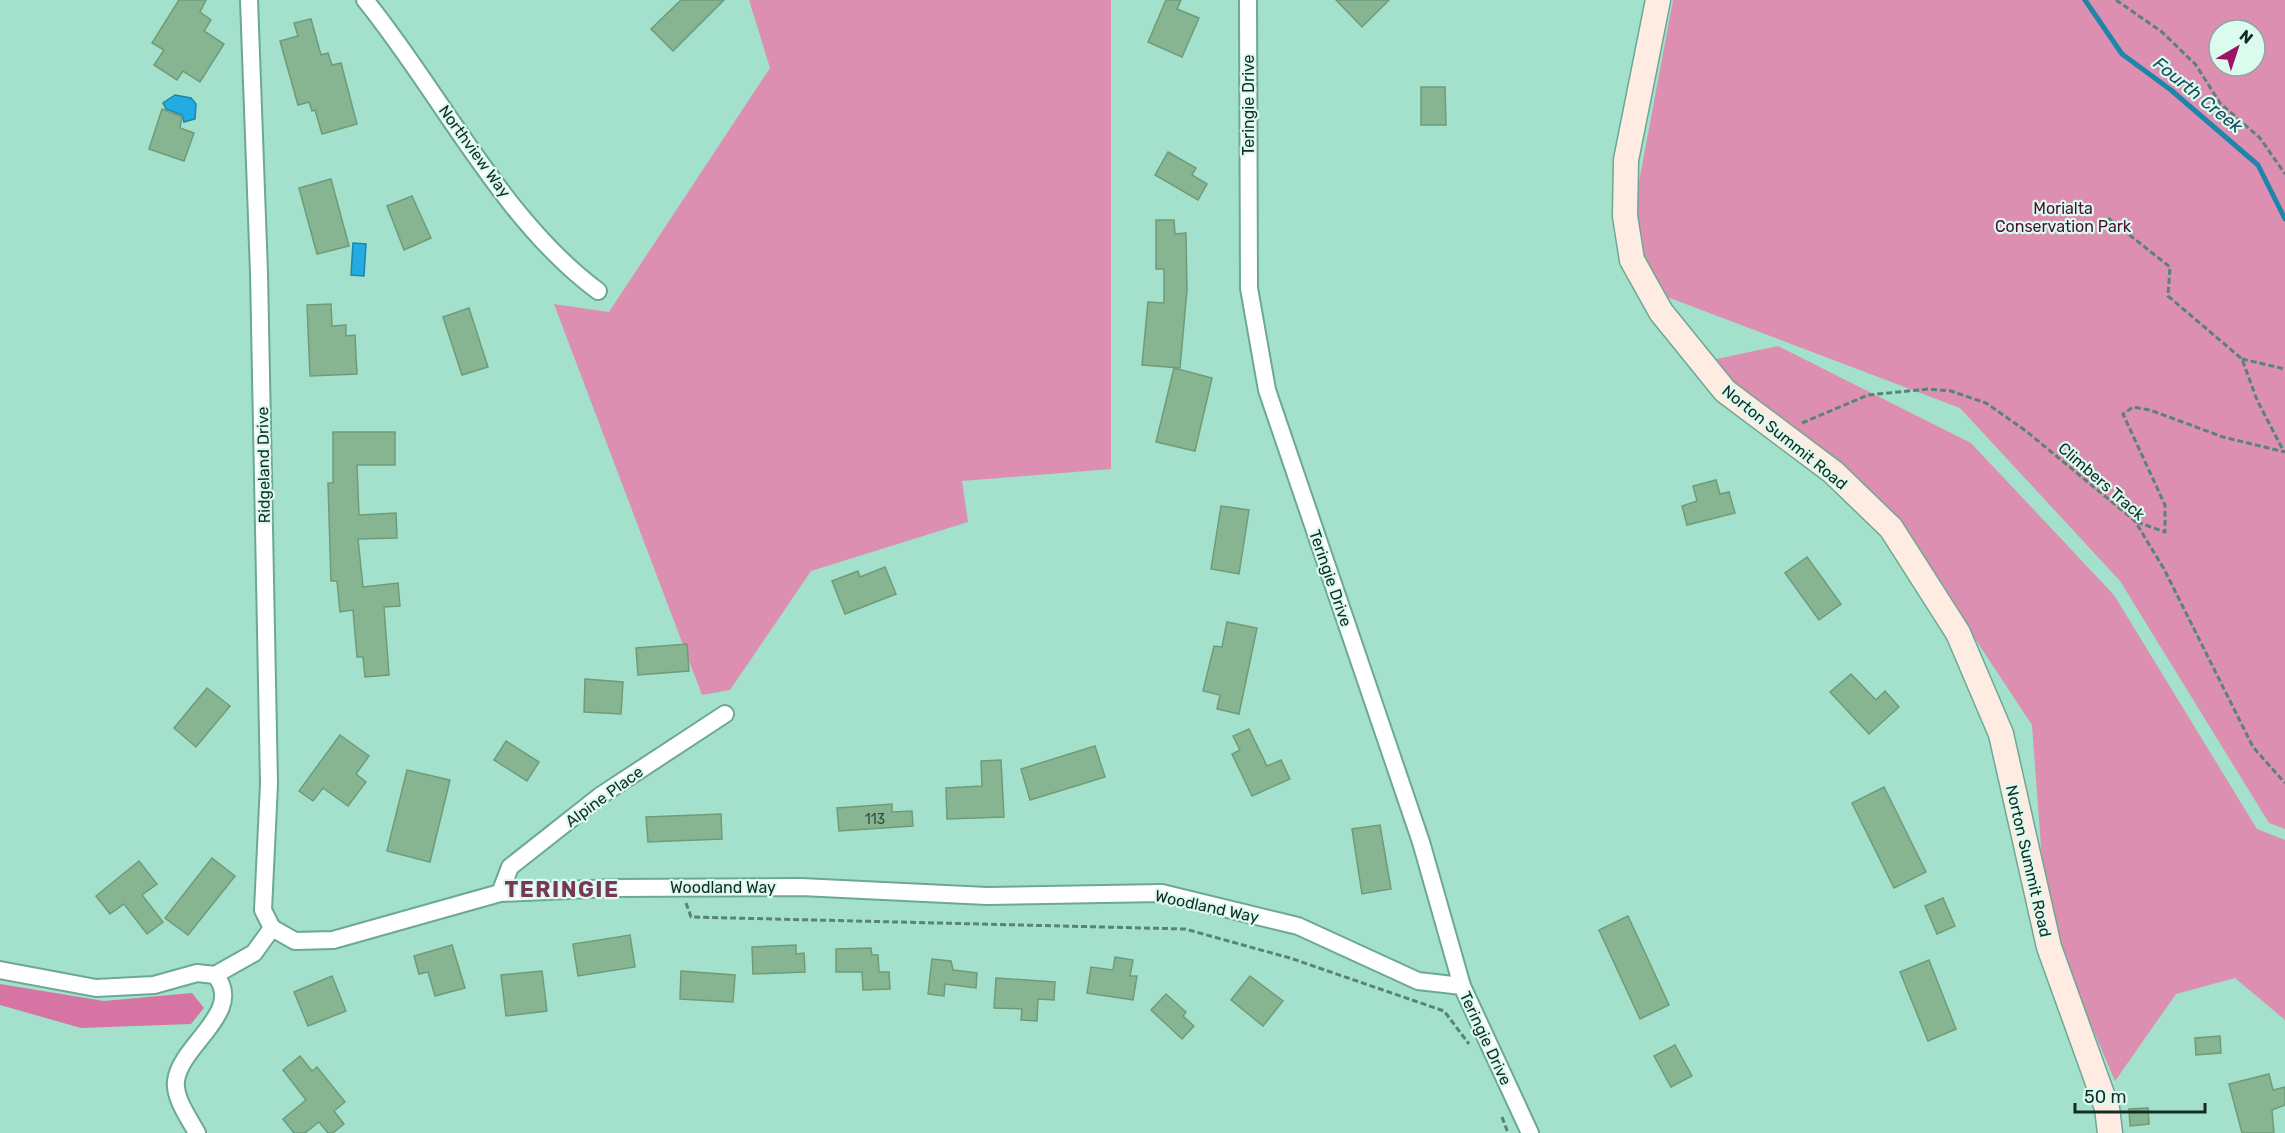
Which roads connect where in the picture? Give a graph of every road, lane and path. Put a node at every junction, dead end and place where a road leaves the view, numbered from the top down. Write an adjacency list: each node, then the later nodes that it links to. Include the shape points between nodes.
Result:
1 (249, 0): 18 (street, Ridgeland Drive, via 259,273 269,784 263,910)
2 (365, 0): 8 (street, Northview Way, via 507,198 568,269)
3 (1248, 0): 21 (street, Teringie Drive, via 1249,288 1266,390 1421,842)
4 (1658, 0): 11 (main road, Norton Summit Road, via 1626,160 1624,216 1632,260 1661,312 1725,390)
5 (2116, 0): 6 (path, via 2162,32 2196,65 2220,103 2260,138)
6 (2285, 174)
7 (2108, 218): 9 (path, via 2170,267 2168,296)
8 (598, 291)
9 (2242, 358): 10 (path); 12 (path, via 2257,400)
10 (2285, 369)
11 (1783, 434): 13 (path, Climbers Track, via 1868,395 1929,389 1951,391 1986,403 2016,424); 27 (main road, Norton Summit Road, via 1833,472 1891,528 1958,633 2001,734 2049,947 2107,1108)
12 (2285, 452): 13 (path, via 2223,437 2133,407 2124,414 2165,505 2165,532)
13 (2135, 521): 15 (path, Climbers Track, via 2164,569 2253,747)
14 (725, 714): 17 (street, Alpine Place, via 600,796 510,867)
15 (2285, 783)
16 (680, 888): 17 (street, Woodland Way); 21 (street, Woodland Way, via 801,887 987,896 1162,893 1298,926 1418,981); 22 (path, via 691,917 1185,929 1290,958 1444,1011)
17 (500, 893): 18 (street, Woodland Way, via 333,940 295,941)
18 (272, 928): 20 (street, via 254,953)
19 (0, 970): 20 (street, via 96,988 154,986 197,973)
20 (215, 975): 24 (street, via 222,984 224,999 213,1022 186,1057 176,1081 181,1104)
21 (1461, 986): 26 (street, Teringie Drive)
22 (1475, 1052)
23 (1500, 1112): 25 (path)
24 (197, 1133)
25 (1508, 1133)
26 (1530, 1133)
27 (2110, 1133)

